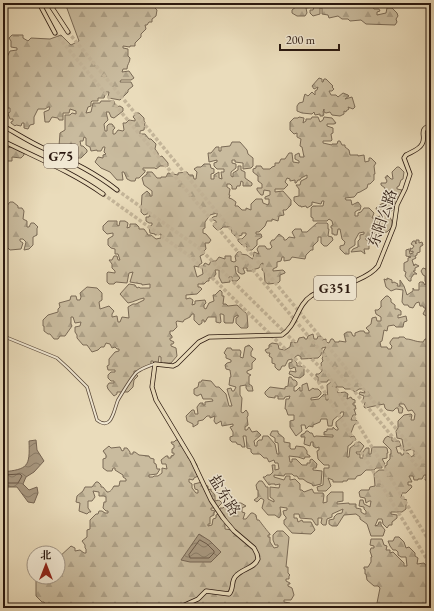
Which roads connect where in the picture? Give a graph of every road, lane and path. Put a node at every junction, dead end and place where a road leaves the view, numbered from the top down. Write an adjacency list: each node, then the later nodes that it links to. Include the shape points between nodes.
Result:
1 (39, 3): 4 (highway)
2 (49, 3): 3 (highway)
3 (68, 32)
4 (56, 33)
5 (431, 125): 11 (highway, 东阳公路 / G351, via 423,131 422,145 404,158 410,174 397,205 394,226 374,271 346,285 311,296 304,303 289,330 282,335 209,337 199,342 177,364)
6 (3, 126): 8 (highway, G75, via 80,165)
7 (3, 141): 9 (highway, G75, via 69,172)
8 (117, 190)
9 (103, 194)
10 (3, 336): 11 (street, via 57,358 87,387 96,420 101,423 112,419 118,400 137,372)
11 (155, 364): 12 (highway, 盐东路, via 152,387 156,400 192,460 211,500 234,531 254,548 258,559 254,566 235,577 229,594 206,591 198,599)
12 (178, 608)

